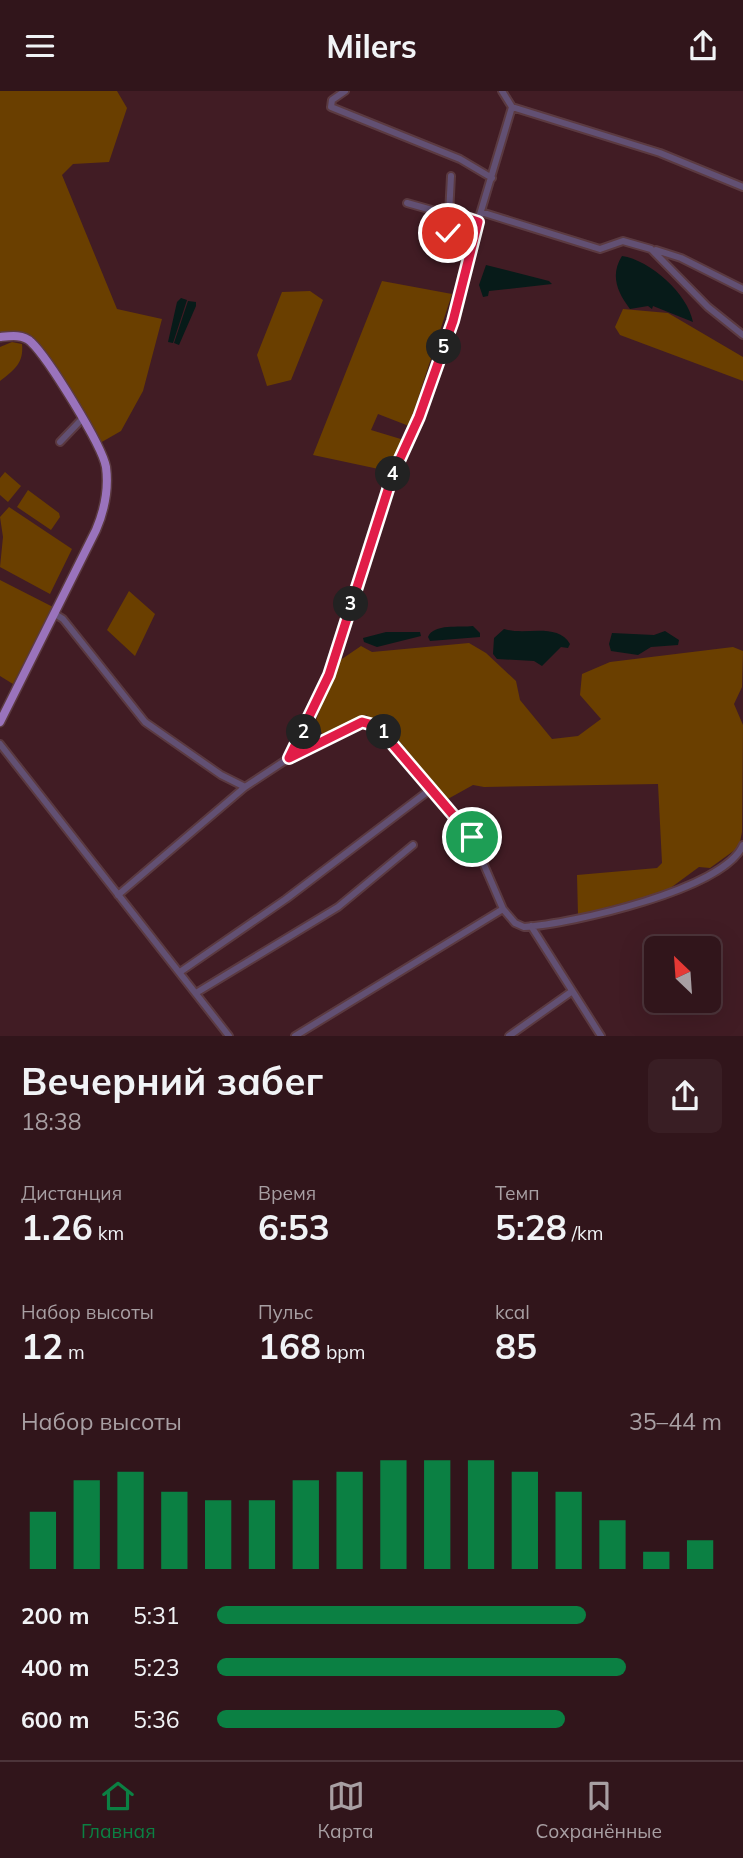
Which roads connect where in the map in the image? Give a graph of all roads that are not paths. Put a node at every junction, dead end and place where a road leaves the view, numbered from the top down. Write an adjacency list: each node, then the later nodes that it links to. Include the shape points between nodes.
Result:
1 (331, 91): 4 (street)
2 (345, 91): 4 (street)
3 (502, 91): 5 (street)
4 (332, 104): 7 (street, via 460,159)
5 (512, 107): 7 (street); 8 (street, via 660,153)
6 (451, 176): 10 (street)
7 (492, 178): 11 (street)
8 (743, 187)
9 (407, 203): 10 (street)
10 (449, 212): 12 (street); 13 (street)
11 (481, 212): 12 (street); 14 (street, via 600,249 623,241)
12 (478, 222): 23 (street, via 453,321 393,474 329,675)
13 (448, 233)
14 (651, 249): 15 (street, via 681,258); 16 (street)
15 (743, 289)
16 (743, 335)
17 (0, 337): 18 (main road, via 29,340)
18 (82, 420): 19 (street); 20 (main road, via 105,463 106,502)
19 (60, 442)
20 (55, 614): 21 (main road); 24 (street, via 145,722)
21 (0, 722)
22 (0, 744): 28 (street)
23 (289, 758): 24 (street); 25 (street, via 341,730 370,723 387,734)
24 (246, 787): 28 (street)
25 (431, 789): 29 (street, via 472,837); 31 (street)
26 (413, 845): 33 (street, via 338,907)
27 (743, 845): 30 (street, via 725,866 659,897 592,916)
28 (118, 895): 31 (street)
29 (503, 909): 30 (street, via 515,923); 35 (street)
30 (531, 926): 32 (street)
31 (180, 972): 33 (street)
32 (571, 992): 36 (street); 37 (street)
33 (197, 993): 34 (street)
34 (229, 1035)
35 (295, 1035)
36 (509, 1035)
37 (601, 1035)

